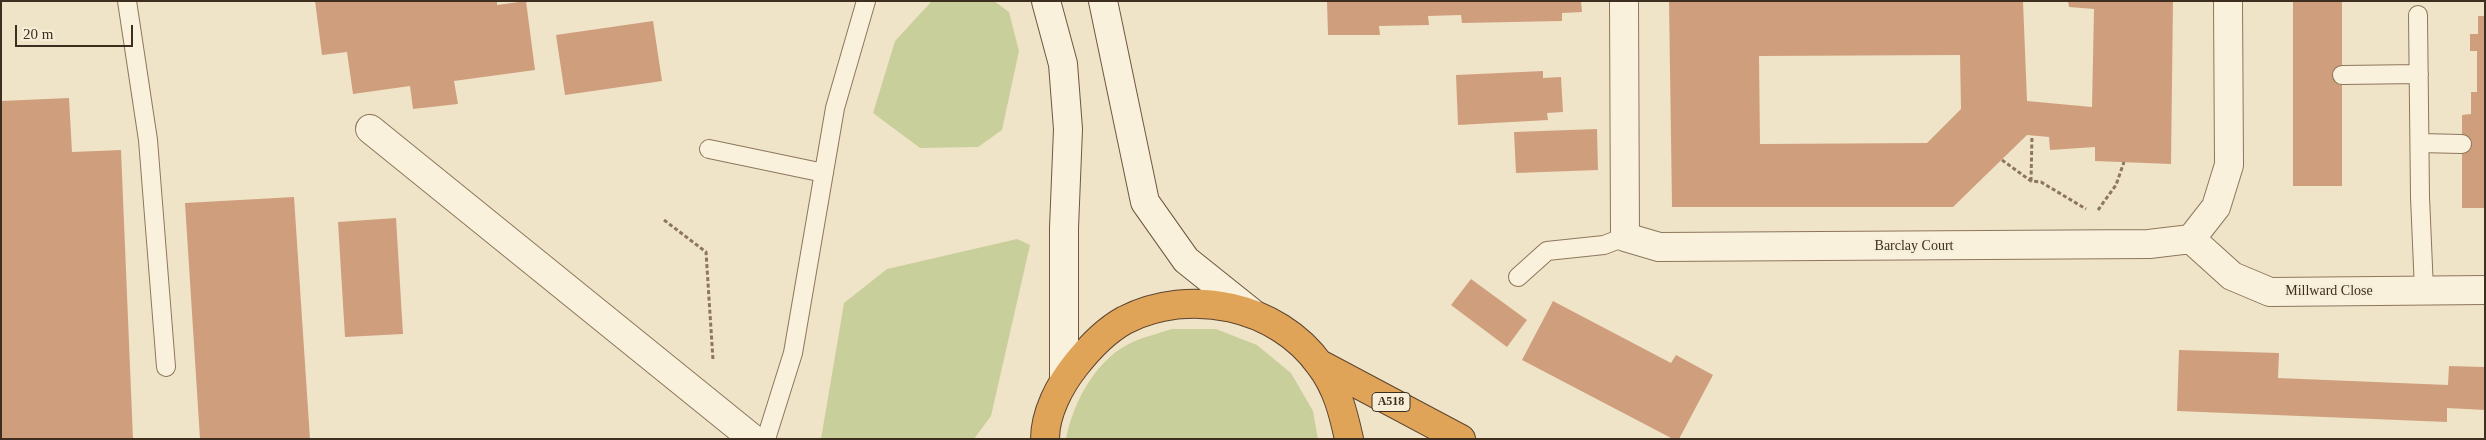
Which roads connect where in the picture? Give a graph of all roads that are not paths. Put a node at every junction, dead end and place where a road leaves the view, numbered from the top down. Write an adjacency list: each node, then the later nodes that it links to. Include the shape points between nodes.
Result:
1 (127, 1): 22 (lane, via 148,140)
2 (1046, 1): 23 (street, via 1063,64 1068,129)
3 (1102, 1): 20 (street, via 1145,202 1186,260)
4 (1624, 1): 15 (street)
5 (2228, 1): 16 (street, via 2229,165 2216,207)
6 (867, 3): 14 (lane, via 835,108)
7 (2418, 15): 8 (lane)
8 (2419, 74): 9 (lane); 11 (lane)
9 (2342, 75)
10 (370, 129): 25 (street)
11 (2420, 143): 12 (lane); 18 (lane)
12 (2462, 144)
13 (709, 149): 14 (lane)
14 (824, 173): 26 (lane, via 793,352)
15 (1626, 237): 16 (street, Barclay Court, via 1659,247 2149,244); 17 (lane, via 1604,245 1547,251)
16 (2191, 239): 18 (street, Millward Close, via 2232,276 2270,292)
17 (1518, 277)
18 (2424, 290): 19 (street, Millward Close)
19 (2485, 290)
20 (1252, 312): 21 (highway, via 1290,333); 23 (highway, via 1209,303 1166,306 1125,320 1090,346)
21 (1320, 364): 27 (highway, via 1341,403); 28 (highway, A518)
22 (166, 367)
23 (1064, 380): 24 (highway)
24 (1044, 437)
25 (752, 439)
26 (766, 439)
27 (1349, 439)
28 (1461, 439)

